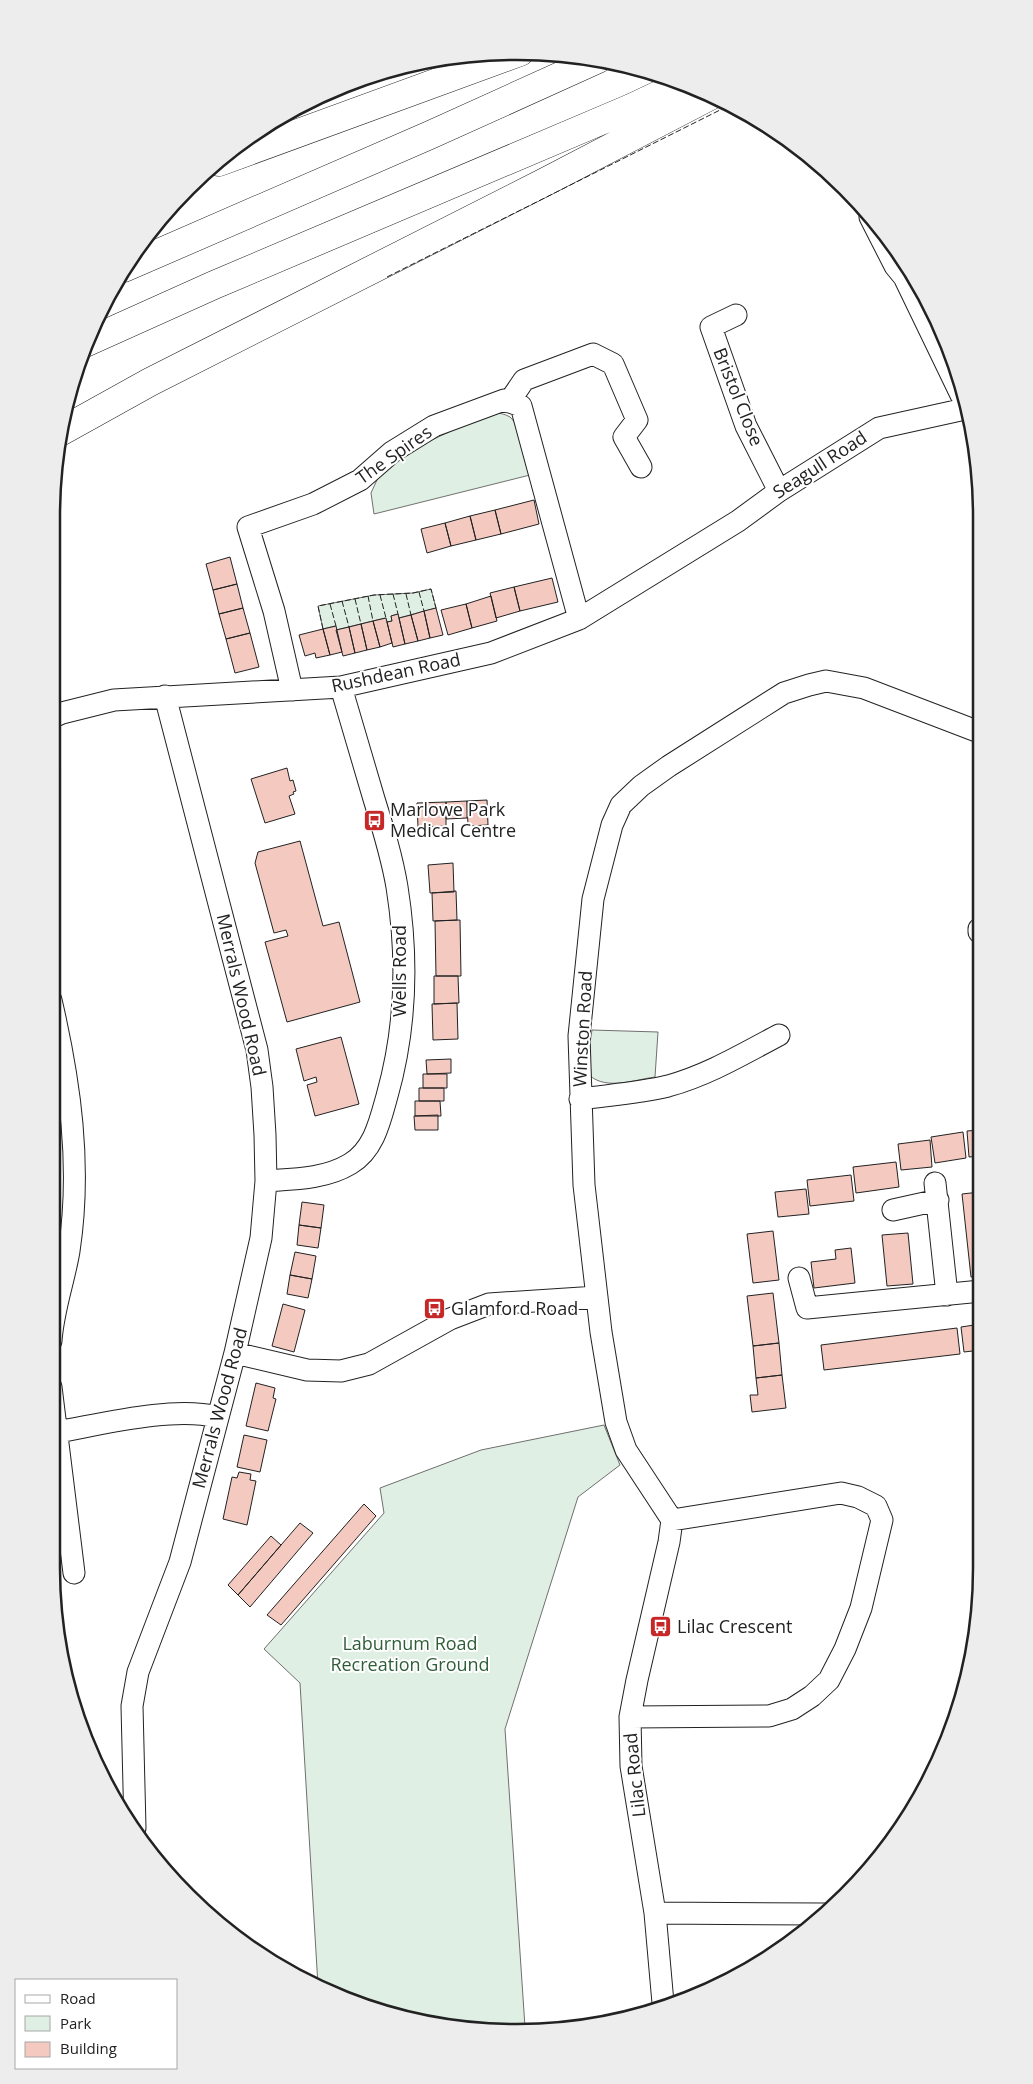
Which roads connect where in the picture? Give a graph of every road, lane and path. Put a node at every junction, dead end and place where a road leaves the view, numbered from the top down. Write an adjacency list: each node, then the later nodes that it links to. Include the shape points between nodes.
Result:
1 (496, 61): 5 (highway)
2 (584, 65): 7 (highway)
3 (673, 88): 11 (highway)
4 (702, 100): 15 (highway, via 150,382)
5 (237, 155)
6 (887, 250): 8 (street)
7 (138, 262)
8 (902, 272)
9 (910, 285): 12 (street)
10 (736, 315): 17 (street, Bristol Close, via 711,327 746,426)
11 (97, 338)
12 (946, 364)
13 (509, 402): 16 (street, via 524,380 593,354 613,364 637,420 624,437); 19 (street, via 521,406); 21 (street, The Spires, via 504,400 434,426 392,452 360,480 313,504 248,527 274,611)
14 (960, 410): 17 (street, Seagull Road, via 878,428)
15 (69, 427)
16 (641, 467)
17 (779, 491): 18 (street, Seagull Road)
18 (689, 552): 19 (street, Rushdean Road)
19 (580, 620): 20 (street, Rushdean Road, via 491,653)
20 (341, 687): 21 (street, Rushdean Road); 28 (street, Wells Road, via 397,886 403,989 399,1044 378,1129 368,1147 351,1163 332,1172)
21 (292, 690): 22 (street, Rushdean Road)
22 (165, 696): 23 (street, Rushdean Road, via 114,700); 28 (street, Merrals Wood Road, via 257,1050)
23 (60, 714)
24 (973, 730): 27 (street, Winston Road, via 864,688 826,681 784,693 641,786 621,805 608,837 593,899 579,1036)
25 (779, 1035): 27 (street, via 685,1081)
26 (60, 1046): 33 (street, via 72,1108 75,1189 69,1251)
27 (580, 1099): 34 (street, Winston Road, via 584,1185)
28 (266, 1181): 35 (street, Merrals Wood Road, via 261,1238)
29 (893, 1210): 32 (street, via 937,1191)
30 (799, 1278): 32 (street, via 807,1308)
31 (973, 1292): 32 (street)
32 (947, 1295)
33 (60, 1296)
34 (597, 1297): 35 (street, via 489,1304 450,1319 369,1364 341,1371 307,1370); 39 (street, Winston Road, via 616,1422 626,1450)
35 (235, 1353): 36 (street, Merrals Wood Road)
36 (217, 1417): 37 (street, via 198,1413 165,1414); 42 (street, Merrals Wood Road, via 180,1562 138,1672 132,1706)
37 (60, 1432)
38 (60, 1457): 40 (street)
39 (672, 1520): 41 (street, Lilac Road); 41 (street, via 842,1493 876,1506 882,1520 852,1633 829,1680 812,1696 792,1709 769,1716)
40 (74, 1573)
41 (630, 1717): 43 (street, Lilac Road, via 631,1766)
42 (135, 1817)
43 (654, 1913): 44 (street); 45 (street, Lilac Road)
44 (813, 1914)
45 (663, 2000)

